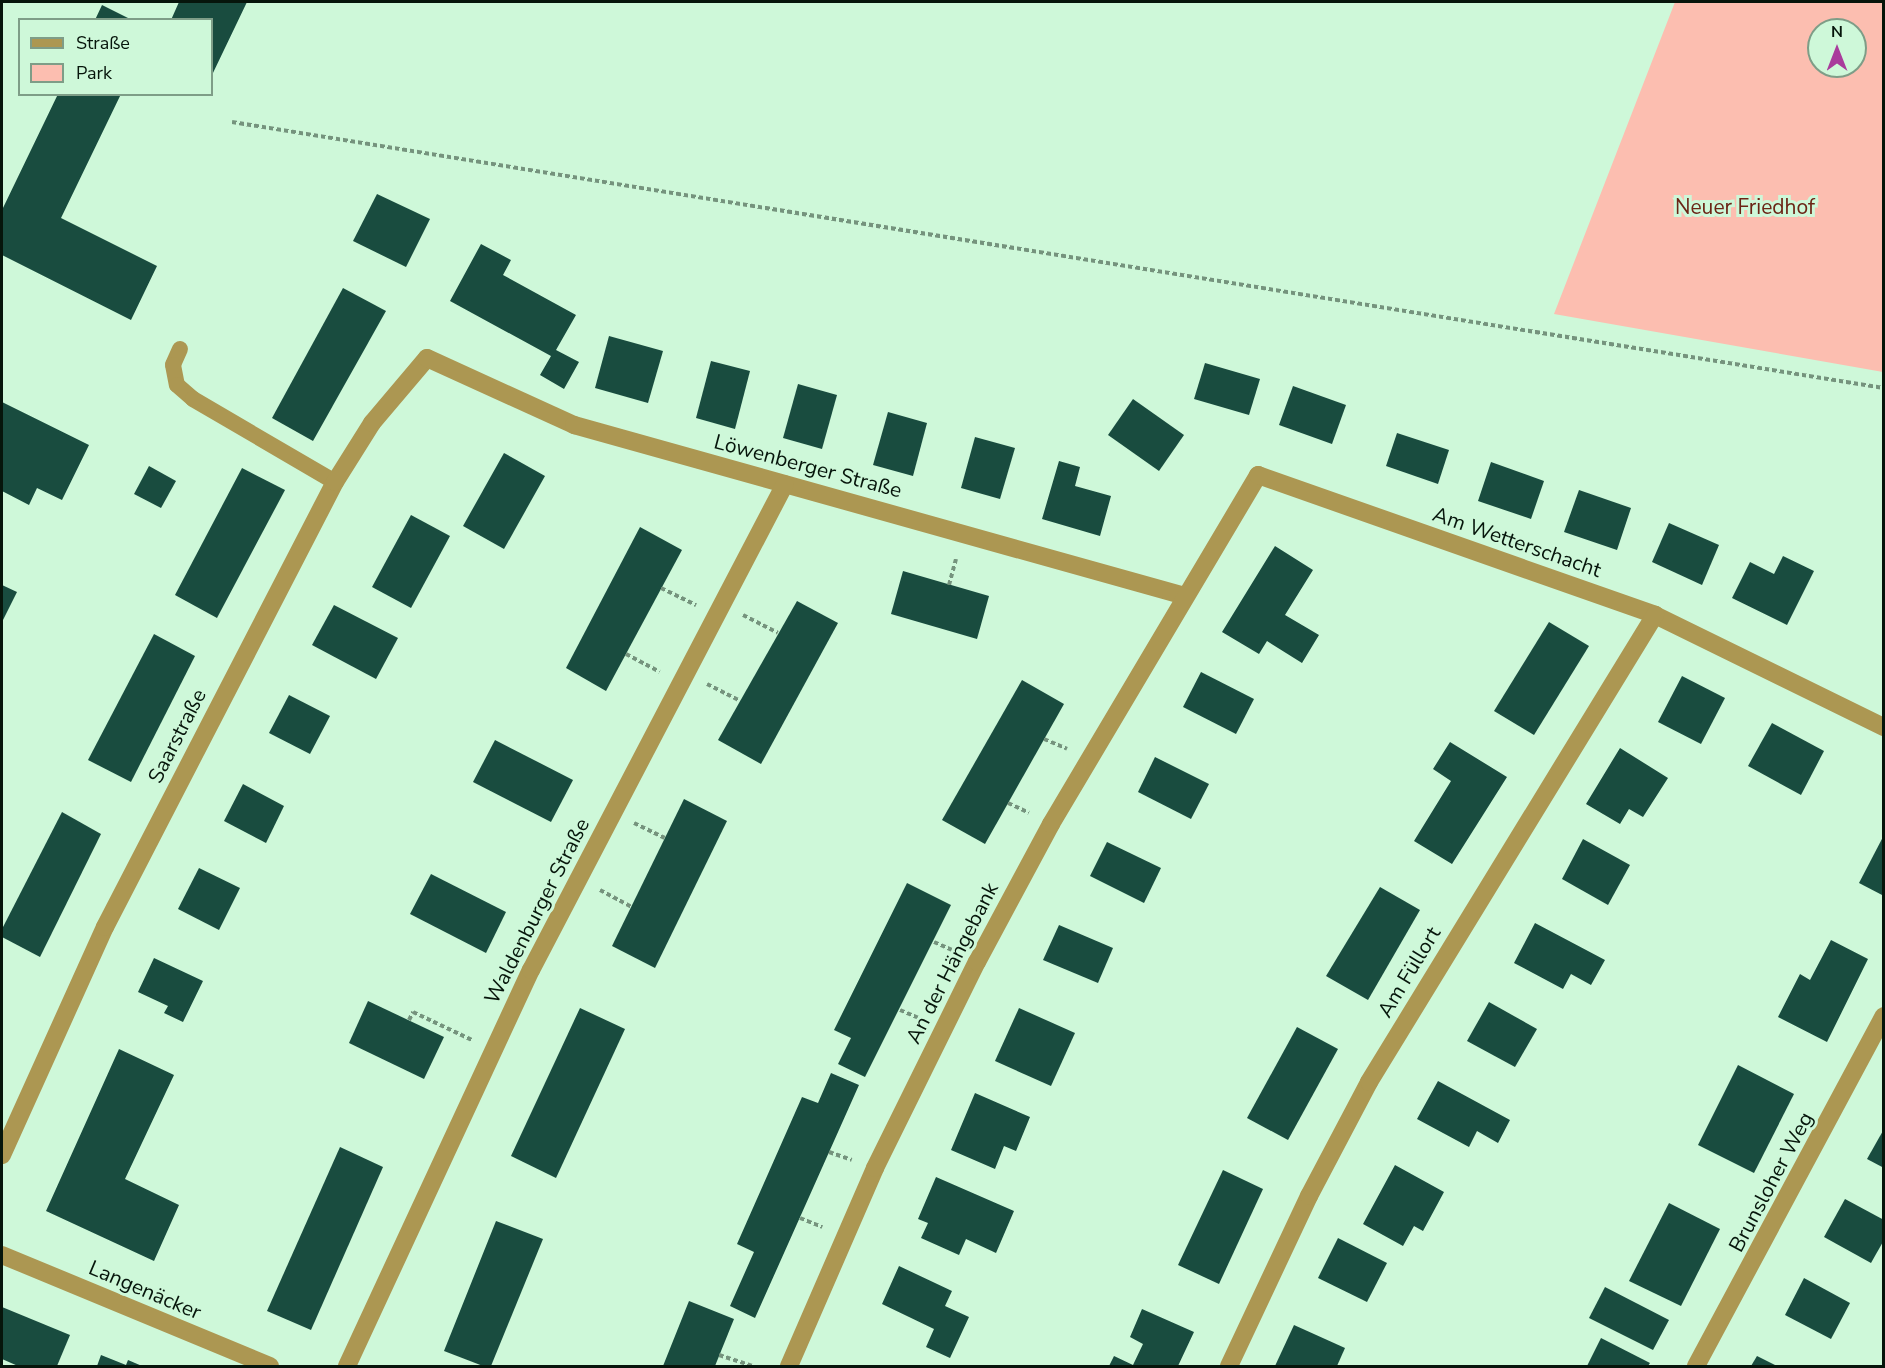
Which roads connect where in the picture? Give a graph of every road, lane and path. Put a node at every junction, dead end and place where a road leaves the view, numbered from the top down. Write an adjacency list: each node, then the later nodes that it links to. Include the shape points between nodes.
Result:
1 (232, 122): 4 (path)
2 (180, 349): 5 (lane, via 172,365 177,385 193,399)
3 (427, 358): 5 (street, Saarstraße, via 372,423); 6 (street, Löwenberger Straße, via 574,425)
4 (1884, 388)
5 (335, 482): 23 (street, Saarstraße, via 105,927)
6 (785, 484): 8 (street, Löwenberger Straße); 9 (street, Waldenburger Straße)
7 (661, 588): 9 (path)
8 (1185, 596): 10 (street, Am Wetterschacht, via 1258,474); 29 (street, An der Hängebank, via 1052,824 942,1028)
9 (718, 609): 11 (path); 13 (street, Waldenburger Straße)
10 (1655, 615): 15 (street, Am Wetterschacht); 30 (street, Am Füllort, via 1370,1082 1309,1196)
11 (778, 633)
12 (626, 654): 13 (path)
13 (682, 677): 14 (path); 16 (street, Waldenburger Straße)
14 (740, 701)
15 (1884, 727)
16 (612, 812): 17 (path); 18 (street, Waldenburger Straße)
17 (665, 838)
18 (578, 878): 19 (path); 22 (street, Waldenburger Straße)
19 (632, 907)
20 (1884, 1016): 31 (street, Brunsloher Weg)
21 (409, 1020): 22 (path, via 413,1012)
22 (492, 1049): 27 (street, Waldenburger Straße)
23 (2, 1155)
24 (2, 1255): 26 (street, Langenäcker)
25 (719, 1355): 28 (path)
26 (270, 1366)
27 (347, 1366)
28 (752, 1366)
29 (789, 1366)
30 (1229, 1366)
31 (1696, 1366)

